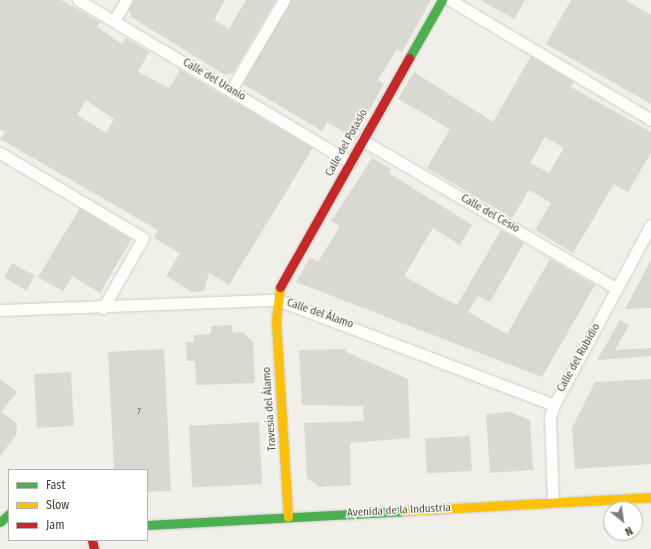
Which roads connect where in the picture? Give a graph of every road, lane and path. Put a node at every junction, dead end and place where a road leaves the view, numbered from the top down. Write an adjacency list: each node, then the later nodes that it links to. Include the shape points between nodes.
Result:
1 (78, 0): 6 (street, Calle del Uranio)
2 (126, 0): 6 (street)
3 (284, 0): 7 (street)
4 (442, 0): 9 (street, Calle del Potasio)
5 (450, 0): 8 (street)
6 (114, 21): 7 (street, Calle del Uranio)
7 (231, 90): 11 (street, Calle del Uranio)
8 (651, 120)
9 (362, 140): 11 (street, Calle del Potasio); 13 (street, Calle del Cesio)
10 (0, 153): 15 (street, via 143,238)
11 (350, 162): 14 (street, Calle del Potasio, via 287,271)
12 (651, 225): 13 (street, Calle del Rubidio)
13 (617, 289): 17 (street, Calle del Rubidio)
14 (278, 300): 15 (street, Calle del Álamo); 17 (street, Calle del Álamo); 20 (street, Travesía del Álamo, via 276,321)
15 (103, 308): 16 (street, Calle del Álamo)
16 (0, 310)
17 (554, 405): 19 (street, Calle del Rubidio, via 550,417)
18 (651, 497): 19 (street, Avenida de la Industria)
19 (553, 502): 20 (street, Avenida de la Industria)
20 (288, 517): 21 (street, Avenida de la Industria)
21 (148, 525)

